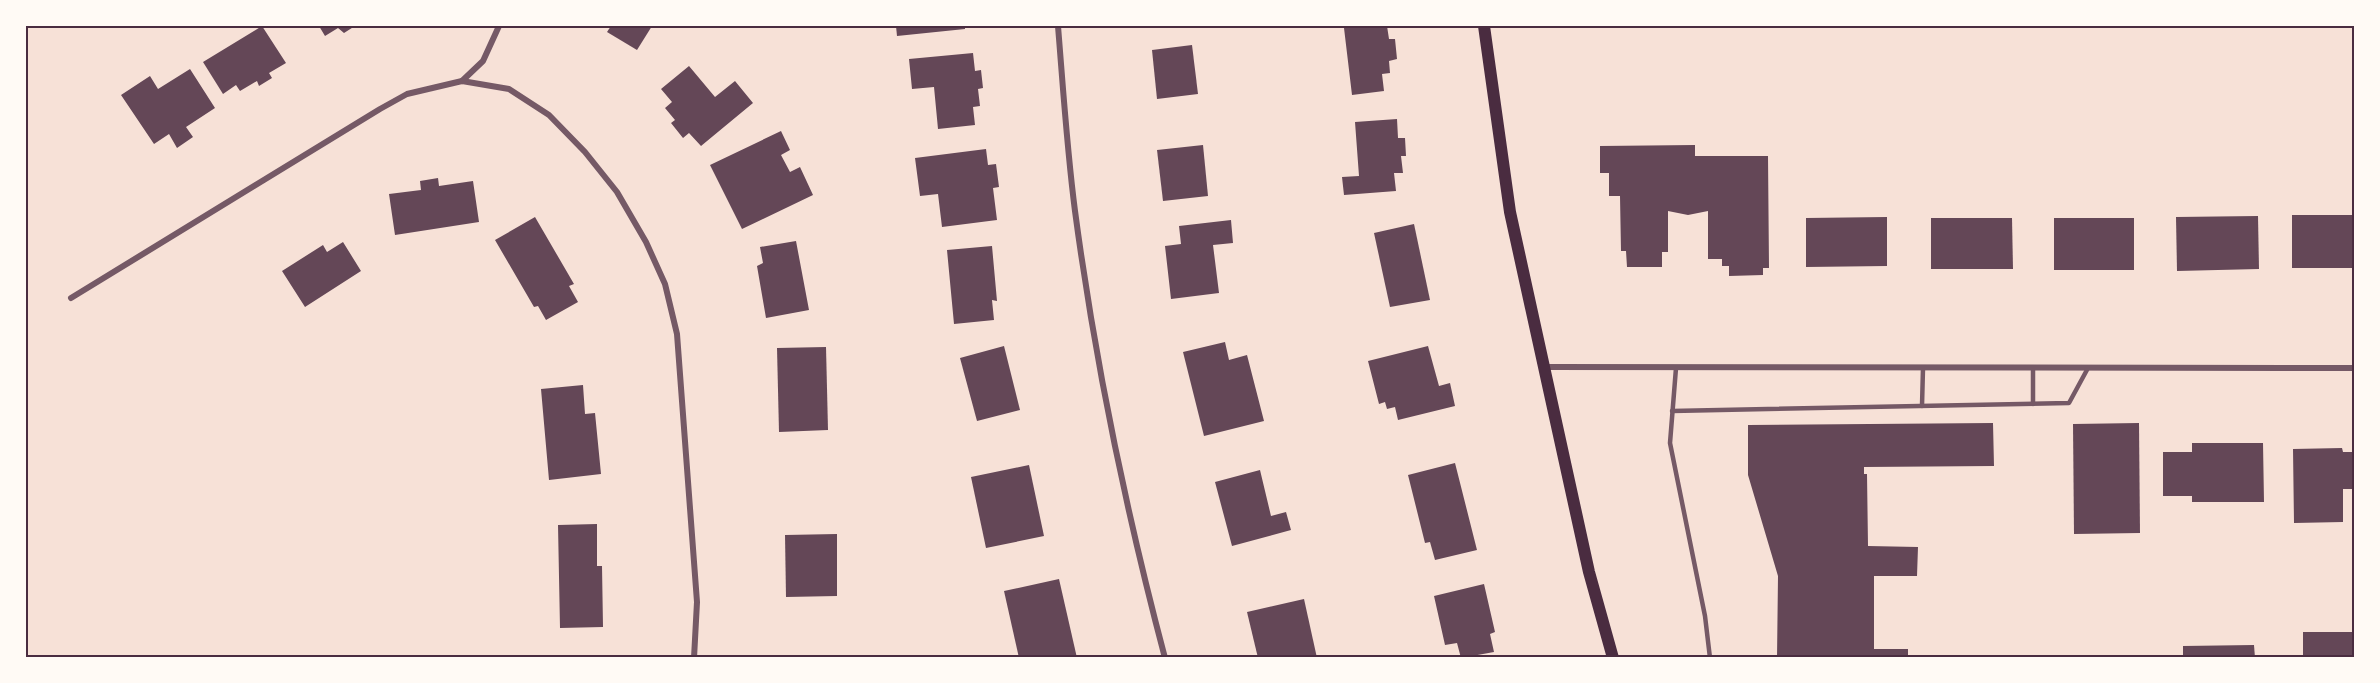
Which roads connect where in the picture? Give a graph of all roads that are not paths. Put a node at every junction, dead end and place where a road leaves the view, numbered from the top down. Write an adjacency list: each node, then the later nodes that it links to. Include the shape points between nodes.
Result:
1 (500, 26): 4 (street, via 483,61)
2 (1058, 26): 16 (street, via 1075,211 1096,348)
3 (1484, 26): 6 (main road, via 1510,212)
4 (462, 81): 5 (street, via 407,94); 15 (street, via 509,89 549,116 617,192 665,284 677,334 697,602)
5 (71, 298)
6 (1543, 367): 7 (street); 17 (main road, via 1589,572)
7 (1676, 368): 8 (street); 14 (lane)
8 (1923, 368): 9 (street); 13 (lane)
9 (2033, 368): 10 (street); 12 (lane)
10 (2088, 368): 11 (street); 12 (lane, via 2069,403)
11 (2355, 368)
12 (2033, 404): 13 (lane)
13 (1922, 406): 14 (lane)
14 (1672, 411): 18 (lane, via 1670,443)
15 (694, 657)
16 (1165, 657)
17 (1613, 657)
18 (1710, 657)

